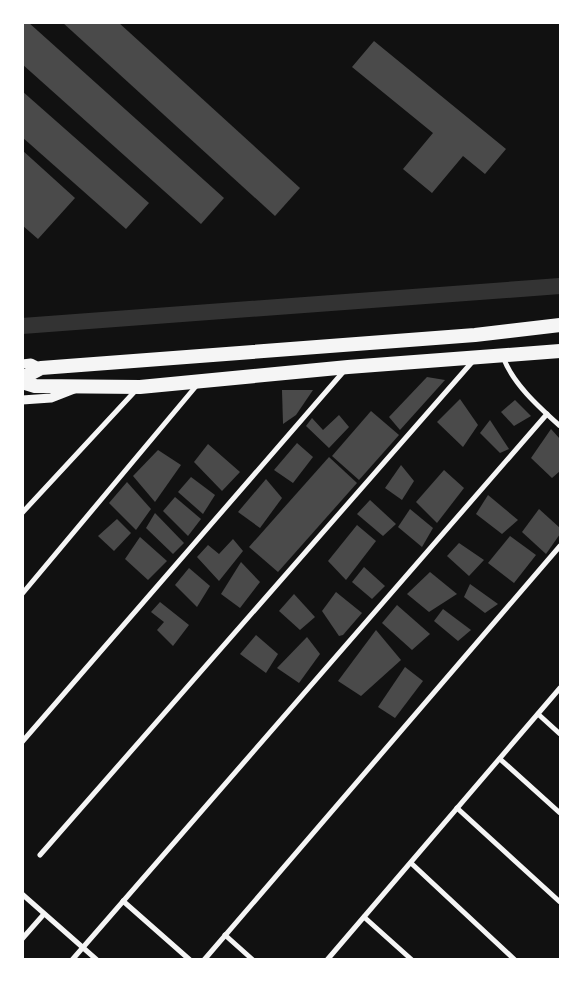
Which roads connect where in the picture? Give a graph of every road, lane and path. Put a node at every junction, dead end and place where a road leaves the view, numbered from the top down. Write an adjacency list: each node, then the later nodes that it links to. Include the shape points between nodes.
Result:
1 (560, 325): 7 (highway, via 465,336)
2 (560, 351): 3 (highway)
3 (502, 354): 4 (highway); 14 (street, via 516,381)
4 (477, 356): 6 (highway); 26 (street)
5 (22, 364): 7 (street, via 31,363)
6 (348, 367): 9 (highway); 22 (street)
7 (41, 368): 8 (highway)
8 (22, 378)
9 (200, 381): 12 (highway); 18 (street)
10 (22, 382): 11 (highway, via 35,386)
11 (84, 386): 12 (highway); 13 (street, via 51,398)
12 (140, 387): 16 (street)
13 (22, 400)
14 (547, 414): 15 (street); 29 (street)
15 (560, 426)
16 (22, 513)
17 (560, 546): 33 (street)
18 (22, 594)
19 (560, 688): 20 (street)
20 (538, 714): 21 (street); 23 (street)
21 (560, 734)
22 (22, 742)
23 (500, 758): 24 (street); 25 (street)
24 (458, 808): 27 (street); 30 (street)
25 (560, 813)
26 (40, 855)
27 (411, 863): 32 (street); 43 (street)
28 (22, 894): 31 (street)
29 (123, 901): 35 (street); 38 (street)
30 (560, 902)
31 (44, 914): 34 (street); 35 (street)
32 (364, 917): 41 (street); 42 (street)
33 (225, 934): 39 (street); 40 (street)
34 (22, 939)
35 (83, 948): 36 (street); 37 (street)
36 (72, 960)
37 (97, 960)
38 (190, 960)
39 (204, 960)
40 (253, 960)
41 (327, 960)
42 (412, 960)
43 (516, 960)

